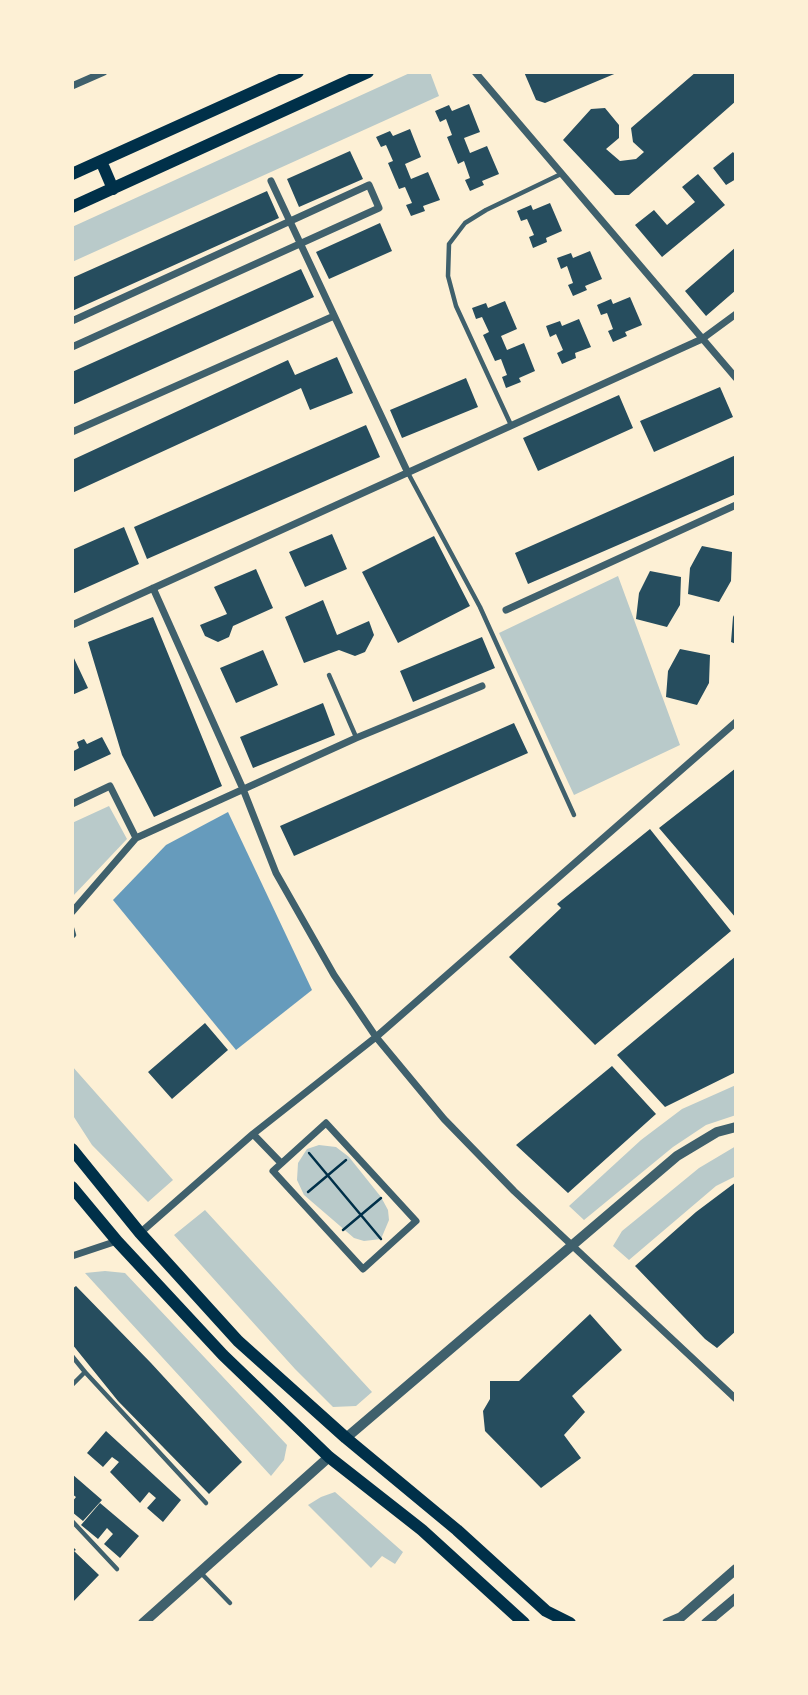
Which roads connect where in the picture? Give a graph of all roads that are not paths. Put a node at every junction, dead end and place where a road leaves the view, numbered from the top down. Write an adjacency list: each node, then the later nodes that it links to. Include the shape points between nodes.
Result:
1 (104, 72): 5 (street)
2 (298, 72): 6 (main road)
3 (368, 72): 10 (main road)
4 (475, 72): 8 (street)
5 (72, 86)
6 (101, 161): 7 (main road); 10 (main road)
7 (72, 174)
8 (562, 174): 17 (street); 20 (lane, via 465,223 449,244 448,276 456,306)
9 (271, 181): 12 (street)
10 (113, 189): 11 (main road)
11 (72, 208)
12 (289, 221): 13 (street); 13 (street, via 369,185 379,208); 16 (street)
13 (300, 243): 15 (street); 18 (street)
14 (736, 314): 17 (street)
15 (334, 316): 21 (street); 22 (street)
16 (72, 321)
17 (702, 339): 19 (street); 20 (street)
18 (72, 347)
19 (736, 378)
20 (512, 425): 22 (street)
21 (72, 432)
22 (408, 472): 24 (street); 33 (lane, via 480,607)
23 (736, 505): 25 (street)
24 (153, 588): 26 (street); 31 (street)
25 (506, 610)
26 (72, 625)
27 (329, 675): 30 (lane)
28 (481, 686): 30 (street)
29 (736, 722): 38 (street)
30 (356, 738): 31 (street)
31 (243, 789): 34 (street); 38 (street, via 276,873 334,975)
32 (72, 804): 34 (street, via 110,786)
33 (574, 815)
34 (136, 838): 35 (street)
35 (72, 912)
36 (72, 928): 37 (lane)
37 (72, 937)
38 (376, 1037): 40 (street); 46 (street, via 444,1119)
39 (736, 1127): 46 (street, via 717,1132 677,1156)
40 (253, 1133): 42 (street); 44 (street)
41 (72, 1149): 44 (main road)
42 (281, 1163): 42 (street, via 273,1171 363,1269 416,1221 326,1123)
43 (72, 1187): 45 (main road)
44 (140, 1233): 52 (main road, via 238,1341)
45 (117, 1241): 47 (street); 53 (main road, via 223,1355)
46 (572, 1243): 51 (street); 52 (street)
47 (72, 1256)
48 (72, 1356): 49 (lane)
49 (85, 1372): 50 (lane); 54 (lane)
50 (72, 1385)
51 (736, 1399)
52 (346, 1438): 63 (main road, via 546,1611)
53 (329, 1457): 58 (street); 62 (main road, via 422,1530)
54 (206, 1503)
55 (72, 1521): 56 (lane)
56 (117, 1569)
57 (736, 1569): 64 (street, via 681,1617)
58 (200, 1572): 60 (lane); 61 (street)
59 (736, 1598): 65 (street)
60 (230, 1603)
61 (143, 1623)
62 (524, 1623)
63 (570, 1623)
64 (667, 1623)
65 (706, 1623)

